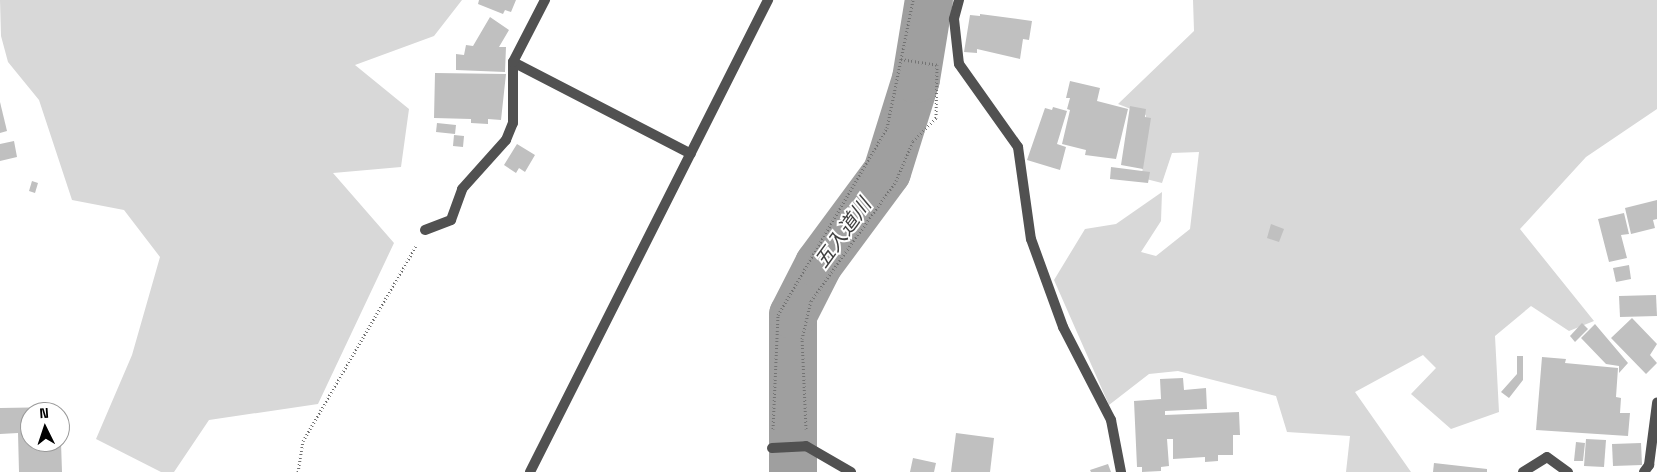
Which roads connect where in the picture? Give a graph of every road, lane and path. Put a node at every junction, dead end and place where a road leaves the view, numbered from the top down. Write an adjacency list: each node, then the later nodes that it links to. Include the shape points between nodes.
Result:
1 (545, 0): 6 (street)
2 (768, 0): 7 (street)
3 (913, 0): 5 (path)
4 (959, 0): 15 (street, via 954,19 959,64 1018,147 1031,239 1063,327 1111,420)
5 (901, 59): 10 (path, via 937,65 936,118 913,141 896,180 810,301 802,339); 11 (path, via 887,128 778,315)
6 (513, 62): 7 (street); 8 (street, via 513,123 506,140 462,189 451,220)
7 (691, 154): 13 (street)
8 (425, 230): 12 (path, via 303,441)
9 (1657, 403): 18 (street, via 1649,465)
10 (806, 446): 11 (street); 14 (street)
11 (772, 448)
12 (298, 472)
13 (530, 472)
14 (850, 472)
15 (1121, 472)
16 (1523, 472): 17 (street, via 1547,457)
17 (1568, 472)
18 (1644, 472)

